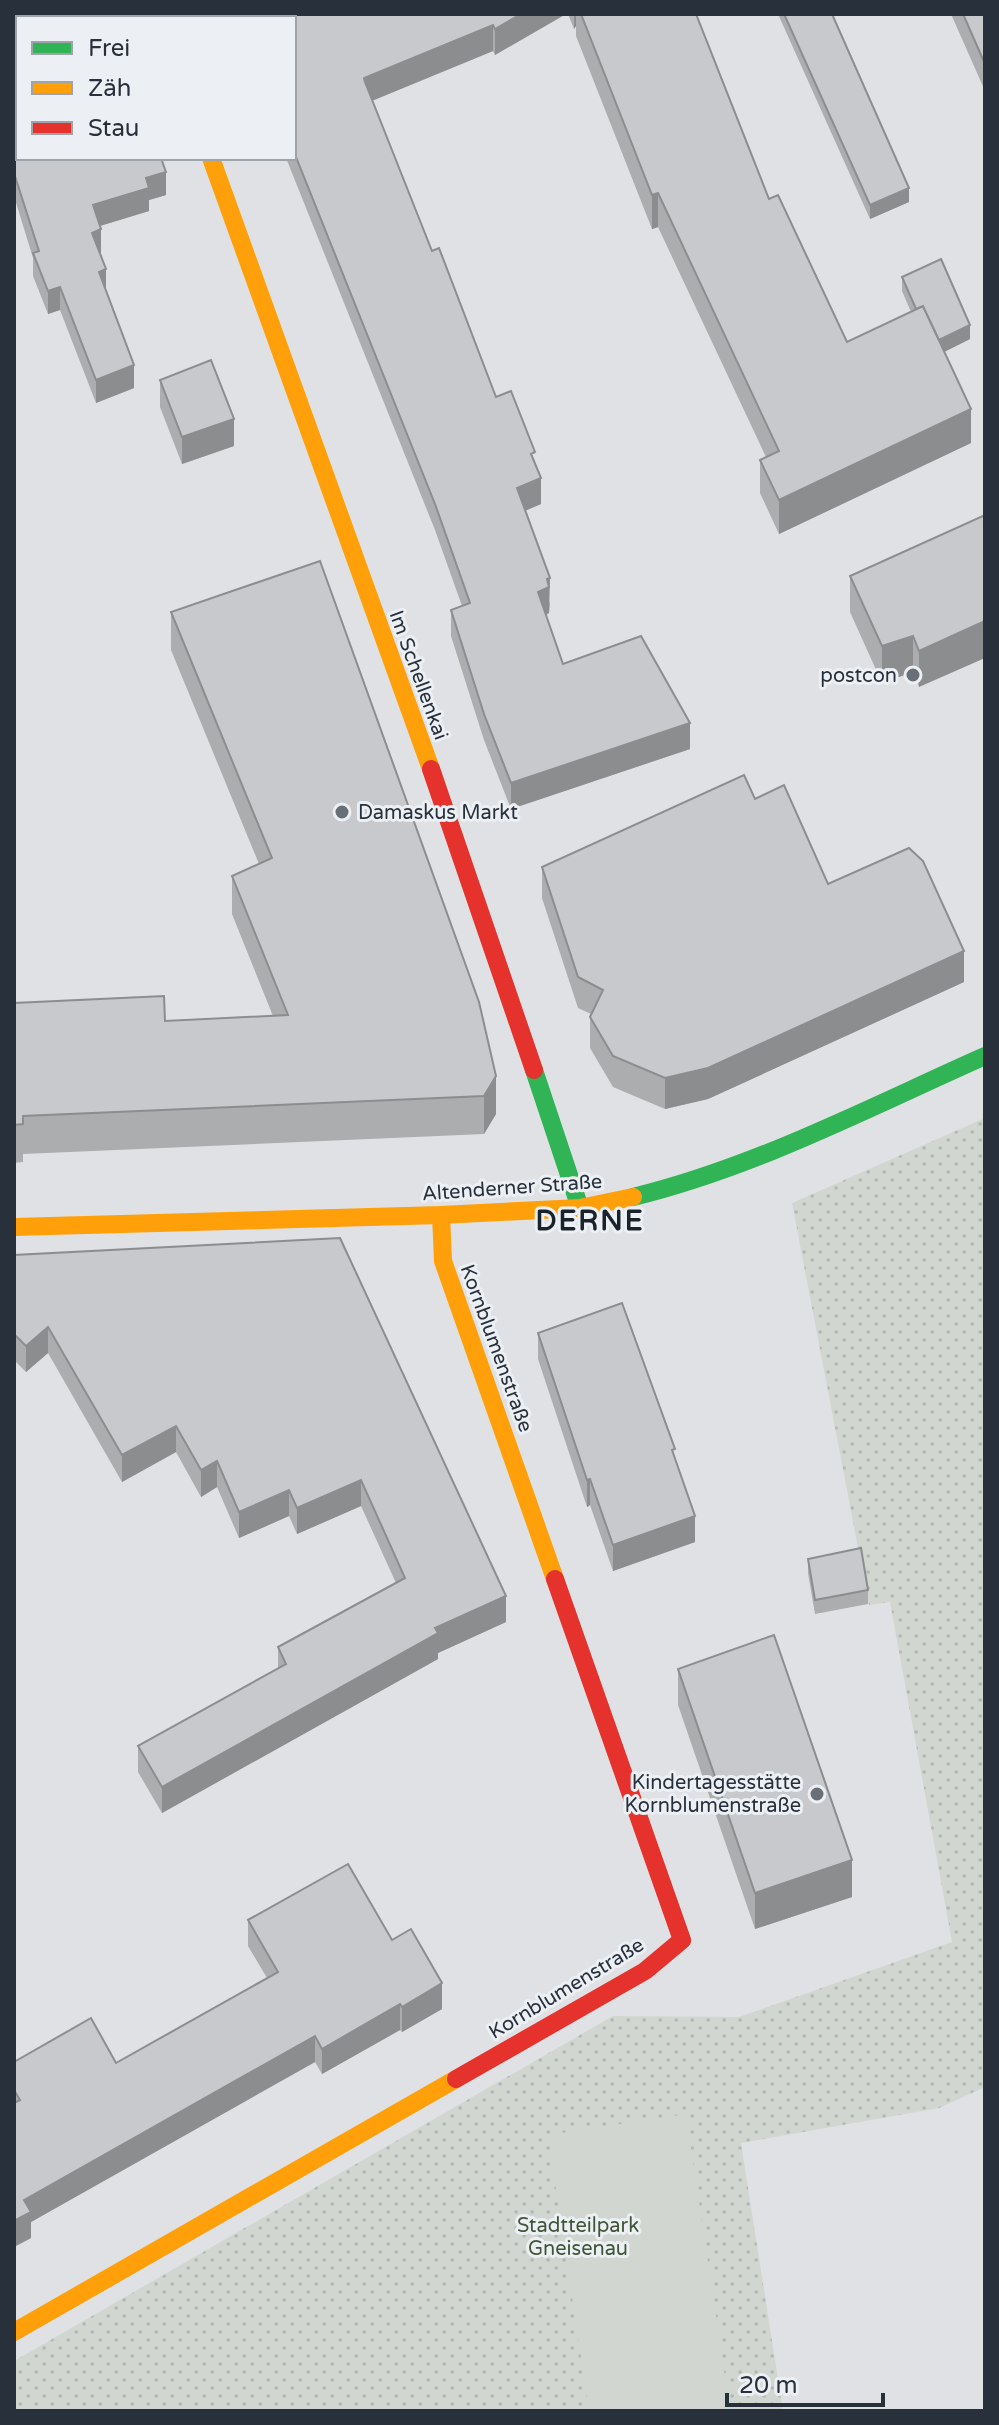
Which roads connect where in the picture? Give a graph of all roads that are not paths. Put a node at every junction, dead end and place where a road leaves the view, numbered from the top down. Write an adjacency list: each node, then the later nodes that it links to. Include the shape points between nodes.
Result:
1 (212, 160): 3 (street, Im Schellenkai, via 466,868)
2 (985, 1056): 3 (street, Altenderner Straße, via 759,1157 686,1184)
3 (580, 1208): 4 (street, Altenderner Straße)
4 (441, 1215): 5 (street, Altenderner Straße); 6 (street, Kornblumenstraße, via 443,1261 682,1940 645,1971)
5 (14, 1227)
6 (14, 2332)

